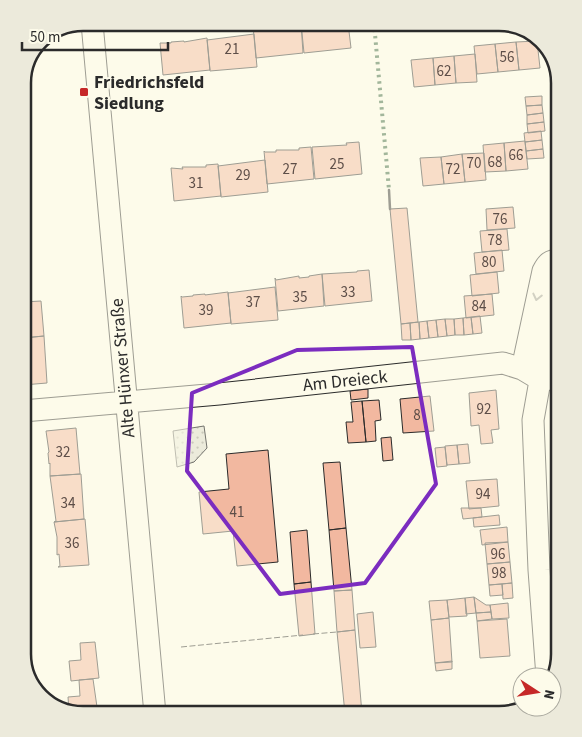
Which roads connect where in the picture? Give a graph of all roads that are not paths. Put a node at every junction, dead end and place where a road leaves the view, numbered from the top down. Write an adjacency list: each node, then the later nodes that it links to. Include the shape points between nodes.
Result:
1 (93, 31): 5 (street, Alte Hünxer Straße)
2 (551, 261): 3 (street, one-way to 3, via 543,271)
3 (522, 369): 4 (street, Am Dreieck, via 530,376); 5 (street, Am Dreieck, via 503,363)
4 (550, 379): 7 (street, via 533,420)
5 (126, 404): 6 (street, Am Dreieck); 8 (street, Alte Hünxer Straße)
6 (31, 410)
7 (545, 667)
8 (154, 706)

